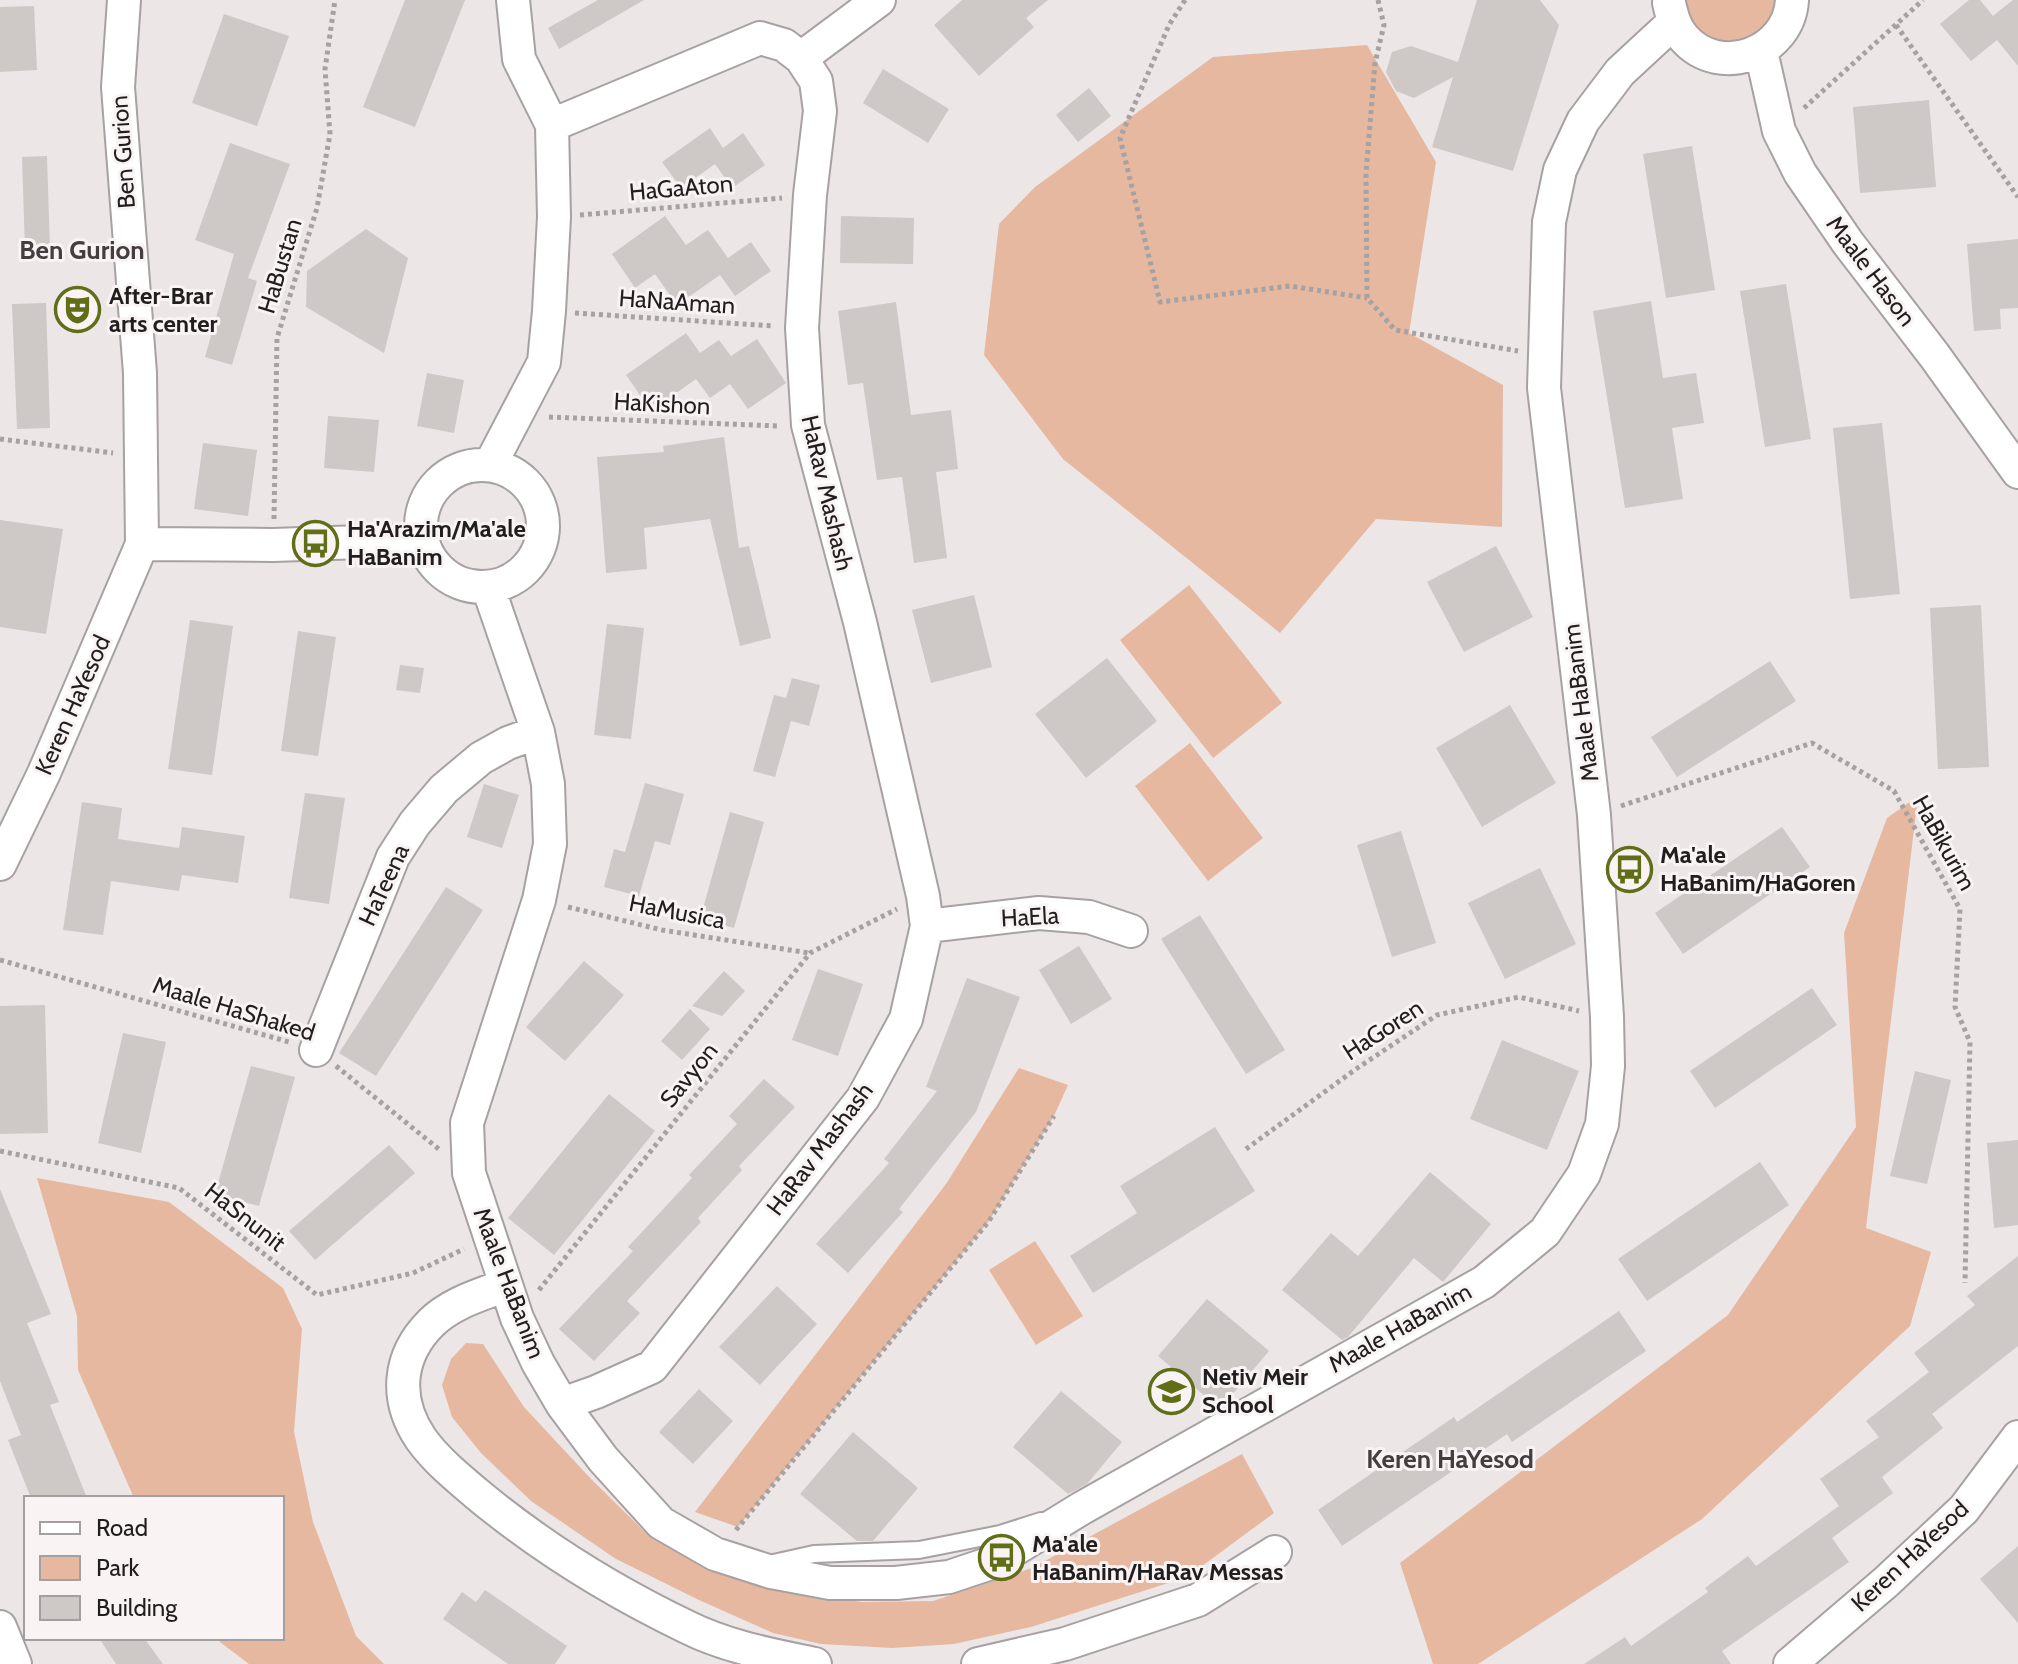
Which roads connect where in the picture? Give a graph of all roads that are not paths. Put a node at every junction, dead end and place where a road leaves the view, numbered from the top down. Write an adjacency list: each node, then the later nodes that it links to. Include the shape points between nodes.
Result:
1 (124, 0): 12 (street, Ben Gurion, via 118,87 140,373)
2 (513, 0): 8 (street, via 519,59)
3 (879, 0): 7 (street)
4 (1792, 0): 6 (street, via 1787,23)
5 (1671, 11): 6 (street, via 1685,39 1701,51 1721,58); 20 (street, Maale HaBanim, via 1583,121 1560,170 1549,222 1544,388 1594,815 1608,1066 1602,1124 1584,1174 1545,1232 1484,1282 994,1562 949,1577 830,1583 715,1554 661,1523)
6 (1761, 51): 10 (street, Maale Hason, via 1779,131 1800,173)
7 (801, 58): 8 (street, via 784,45 760,38); 16 (street, HaRav Mashash, via 816,81 820,111 802,328 808,425 860,622)
8 (552, 125): 9 (street, via 554,217 544,362)
9 (490, 465): 11 (street, via 452,472 437,485 420,520); 13 (street, via 525,483 537,499 542,537 523,571)
10 (2018, 472)
11 (422, 540): 12 (street); 13 (street, via 428,557 446,576)
12 (142, 544): 15 (street, Keren HaYesod)
13 (488, 587): 14 (street, Maale HaBanim)
14 (538, 732): 18 (street, HaTeena, via 481,758 415,823 393,857); 19 (street, Maale HaBanim, via 548,784 550,844 539,900 467,1123 469,1173)
15 (0, 864)
16 (925, 911): 17 (street, HaEla, via 1089,917); 20 (street, HaRav Mashash, via 906,1019 863,1098 652,1367)
17 (1131, 931)
18 (316, 1050)
19 (506, 1285): 20 (street, Maale HaBanim, via 538,1363); 25 (street, via 454,1306 409,1349 405,1402 419,1436 441,1463 563,1558 689,1629 753,1651)
20 (562, 1404)
21 (2018, 1437): 27 (street, Keren HaYesod, via 1964,1509)
22 (1275, 1552): 26 (street, via 1198,1600 1065,1644)
23 (0, 1627): 24 (street)
24 (15, 1664)
25 (815, 1664)
26 (978, 1664)
27 (1790, 1664)

